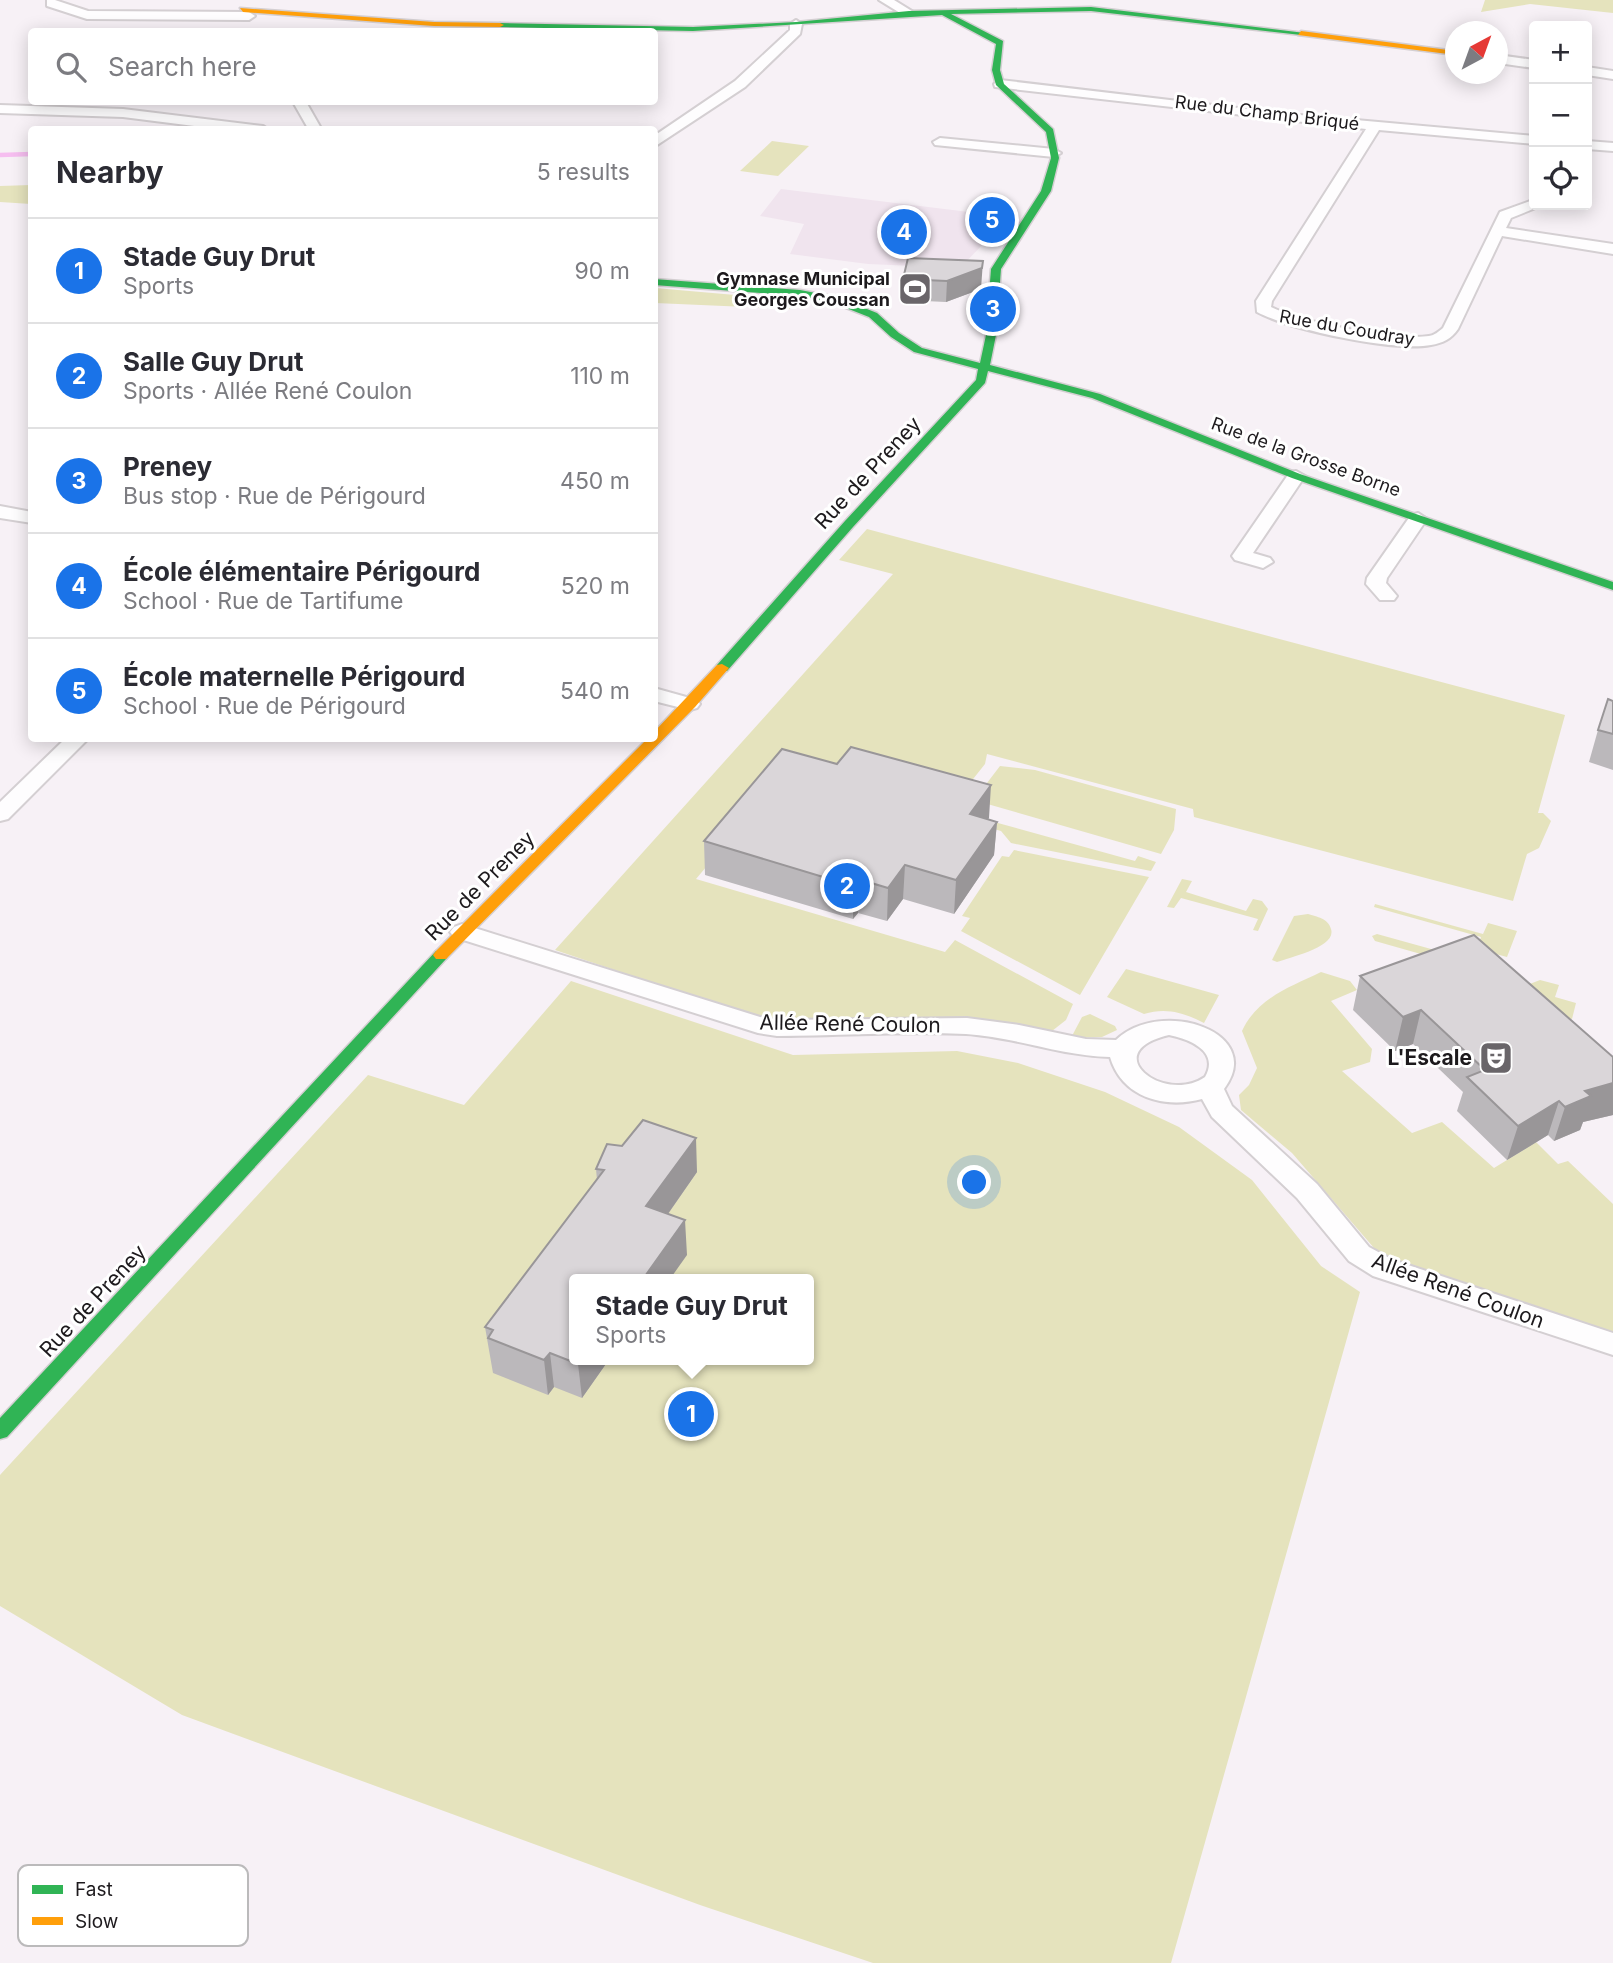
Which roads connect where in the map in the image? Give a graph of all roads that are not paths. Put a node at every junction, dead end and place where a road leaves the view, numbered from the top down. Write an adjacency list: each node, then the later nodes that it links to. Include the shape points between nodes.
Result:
1 (886, 0): 5 (street)
2 (51, 3): 3 (street, via 87,15)
3 (245, 12): 7 (street)
4 (943, 12): 5 (street); 9 (street, via 1057,8 1128,12); 14 (street, via 957,24 1000,43 995,72)
5 (909, 13): 6 (street)
6 (796, 24): 8 (street); 20 (street, via 796,31 740,84)
7 (536, 28)
8 (658, 29)
9 (1445, 52)
10 (1508, 60): 11 (street)
11 (1529, 63)
12 (1592, 72): 13 (street)
13 (1613, 75)
14 (1000, 84): 19 (street, Rue du Champ Briqué); 25 (street, via 1050,128)
15 (302, 105): 18 (street)
16 (0, 108): 17 (street, via 123,113)
17 (230, 126)
18 (314, 126)
19 (1375, 126): 21 (street, Rue du Champ Briqué); 27 (street, Rue du Coudray, via 1264,301 1266,312 1407,341 1442,338)
20 (658, 140)
21 (1529, 140)
22 (940, 142): 25 (street)
23 (1592, 145): 24 (street)
24 (1613, 147)
25 (1054, 153): 30 (street, via 1045,192 996,268)
26 (1529, 206): 27 (street, Rue du Coudray, via 1505,215)
27 (1496, 231): 28 (street)
28 (1613, 249)
29 (658, 282): 30 (street, Rue de la Grosse Borne, via 833,299 873,316 918,349)
30 (986, 368): 31 (street, Rue de la Grosse Borne, via 1096,396); 39 (street, Rue de Preney, via 981,380)
31 (1296, 476): 34 (street, Rue de la Grosse Borne); 35 (street, via 1242,556)
32 (0, 512): 33 (street)
33 (28, 517)
34 (1418, 519): 36 (street, Rue de la Grosse Borne); 37 (street, via 1377,578 1376,584)
35 (1263, 562)
36 (1613, 586)
37 (1387, 596)
38 (658, 695): 39 (street)
39 (690, 704): 40 (street, Rue de Preney)
40 (658, 736)
41 (75, 742): 43 (street)
42 (652, 742): 44 (street, Rue de Preney)
43 (0, 814)
44 (462, 933): 45 (street, Allée René Coulon, via 758,1026 967,1026 1086,1048); 48 (street, Rue de Preney)
45 (1124, 1049): 46 (street, via 1127,1071 1149,1089 1181,1095); 46 (street, via 1138,1034 1152,1028 1169,1027 1202,1036 1222,1056 1224,1068)
46 (1210, 1087): 47 (street, Allée René Coulon, via 1221,1111 1284,1167 1369,1261)
47 (1613, 1344)
48 (0, 1431)

